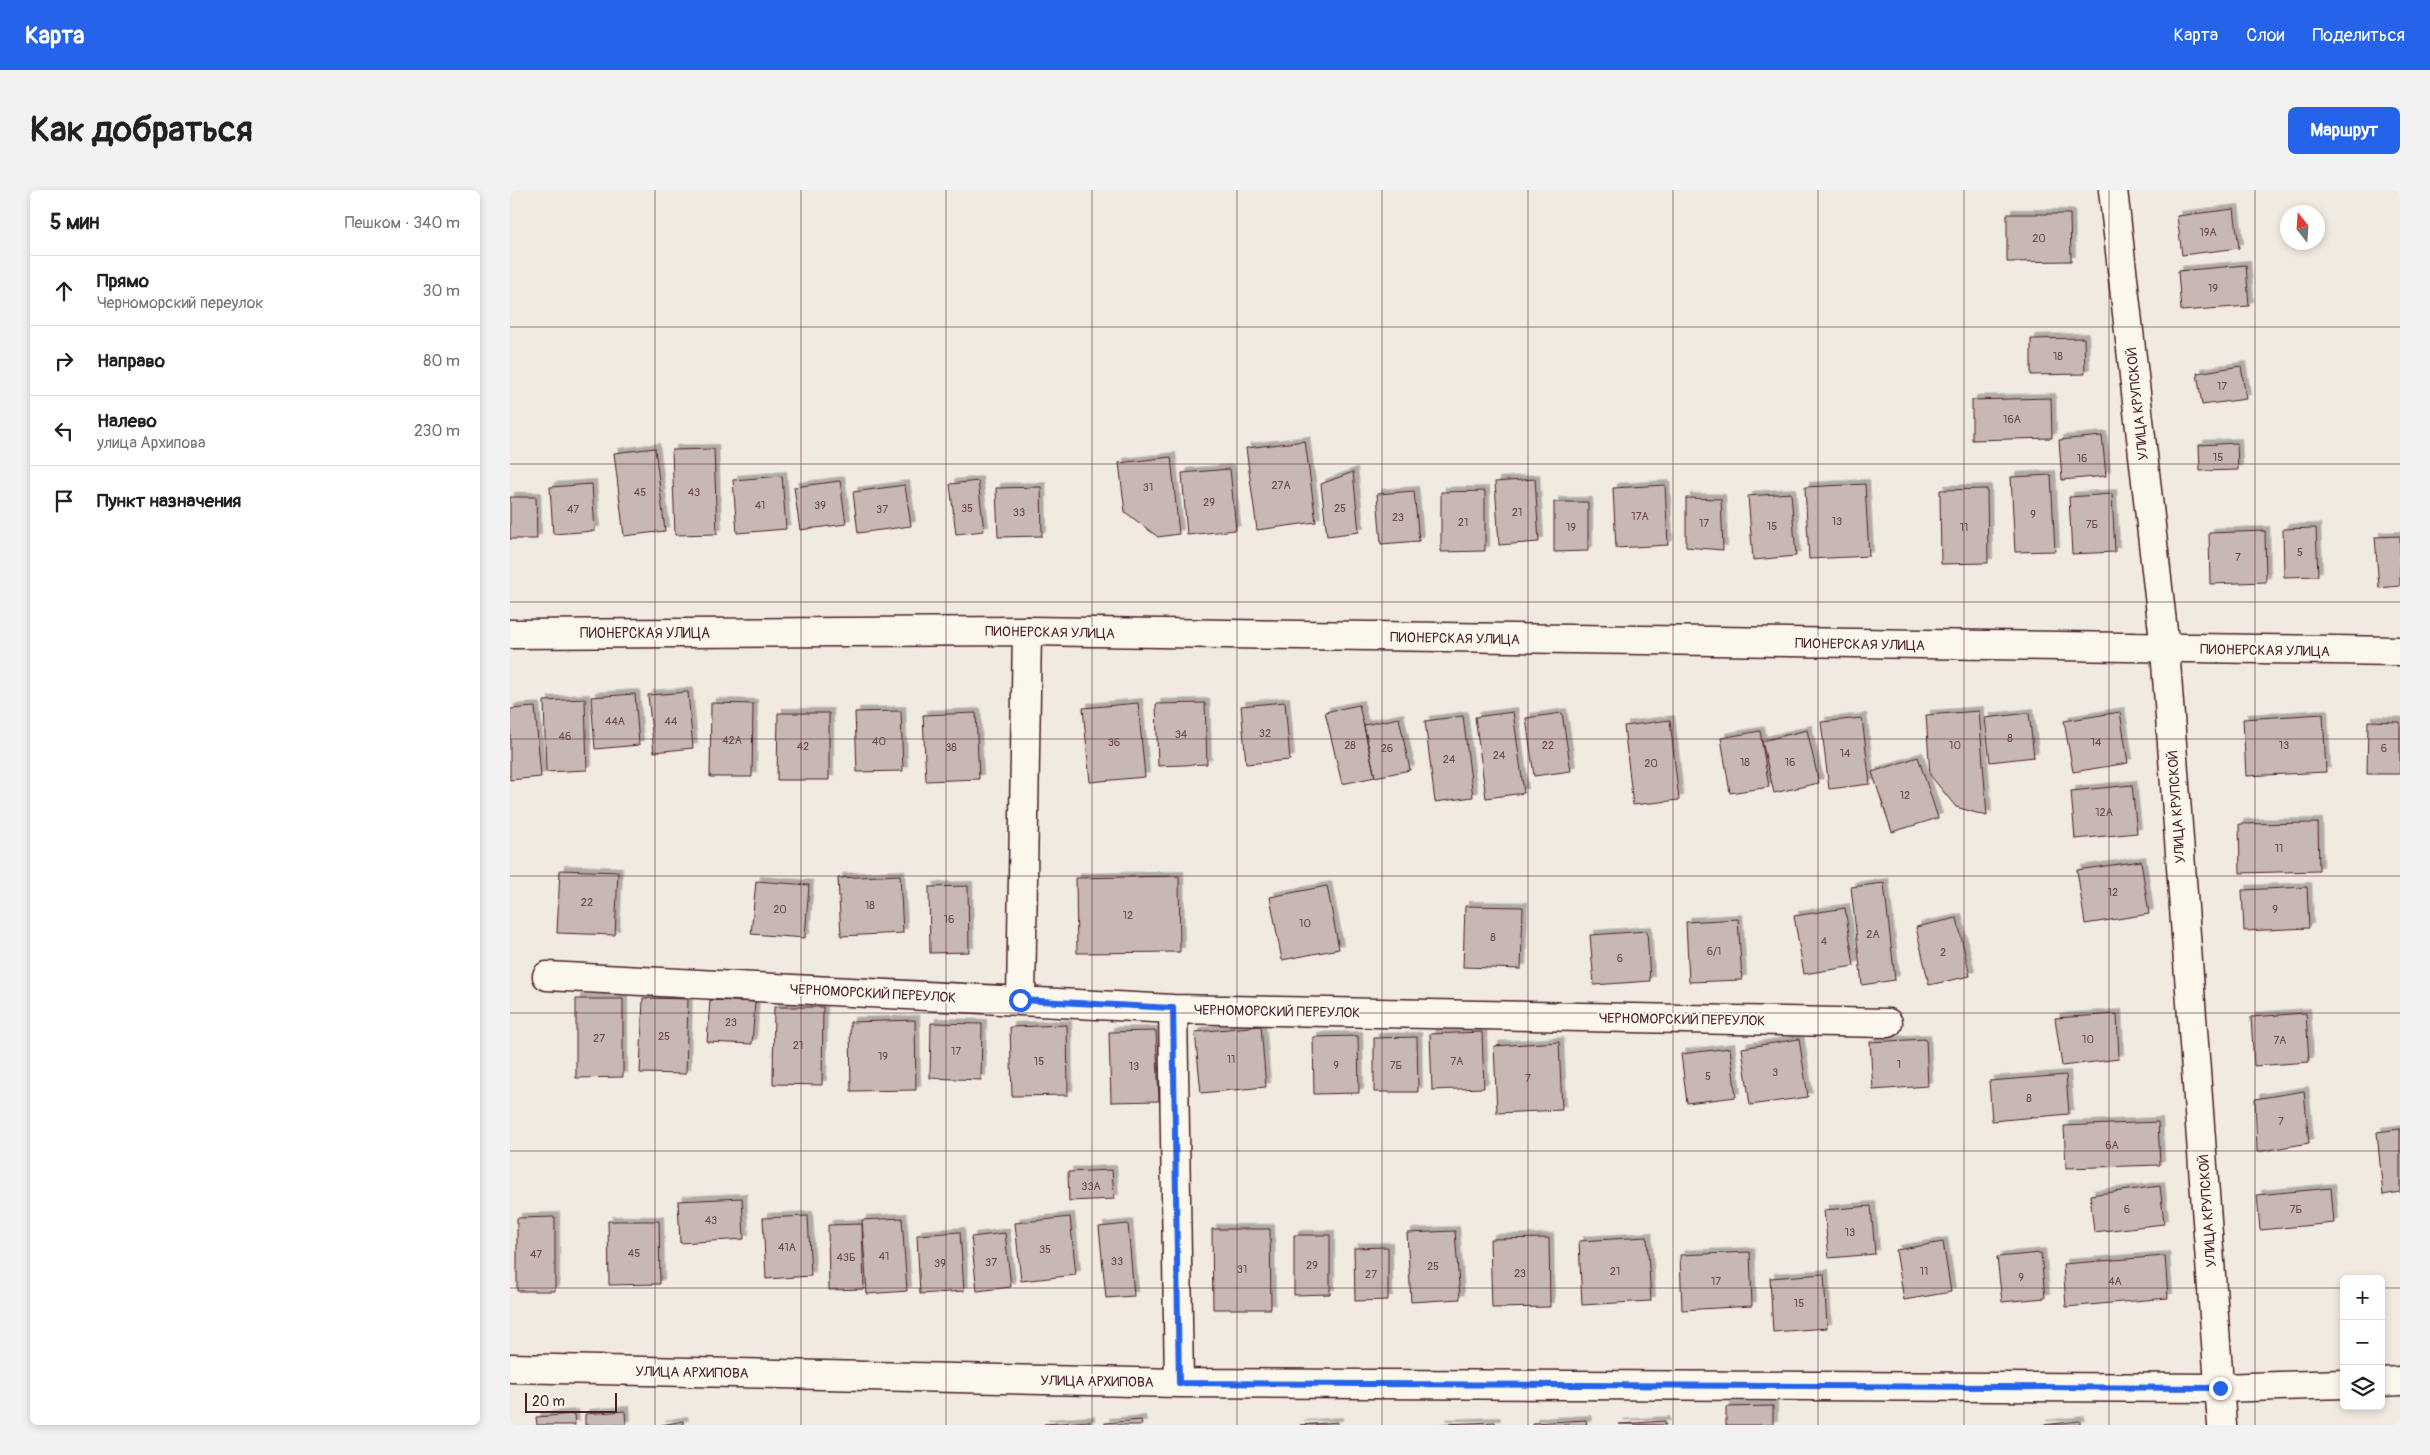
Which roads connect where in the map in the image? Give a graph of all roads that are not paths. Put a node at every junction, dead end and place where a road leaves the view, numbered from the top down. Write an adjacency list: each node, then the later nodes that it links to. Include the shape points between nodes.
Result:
1 (2113, 190): 4 (street, УЛИЦА КРУПСКОЙ)
2 (1027, 631): 3 (street, ПИОНЕРСКАЯ УЛИЦА); 4 (street, ПИОНЕРСКАЯ УЛИЦА); 7 (street)
3 (510, 634)
4 (2165, 649): 5 (street, ПИОНЕРСКАЯ УЛИЦА); 15 (street, УЛИЦА КРУПСКОЙ)
5 (2400, 651)
6 (547, 976): 7 (street, ЧЕРНОМОРСКИЙ ПЕРЕУЛОК)
7 (1020, 1000): 8 (street, ЧЕРНОМОРСКИЙ ПЕРЕУЛОК)
8 (1173, 1008): 9 (street, ЧЕРНОМОРСКИЙ ПЕРЕУЛОК); 13 (street)
9 (1888, 1023)
10 (510, 1368): 13 (street, УЛИЦА АРХИПОВА)
11 (2400, 1381): 12 (street)
12 (2385, 1382)
13 (1179, 1383): 15 (street, УЛИЦА АРХИПОВА)
14 (2340, 1384): 15 (street, УЛИЦА АРХИПОВА)
15 (2220, 1388): 16 (street, УЛИЦА КРУПСКОЙ)
16 (2222, 1425)

